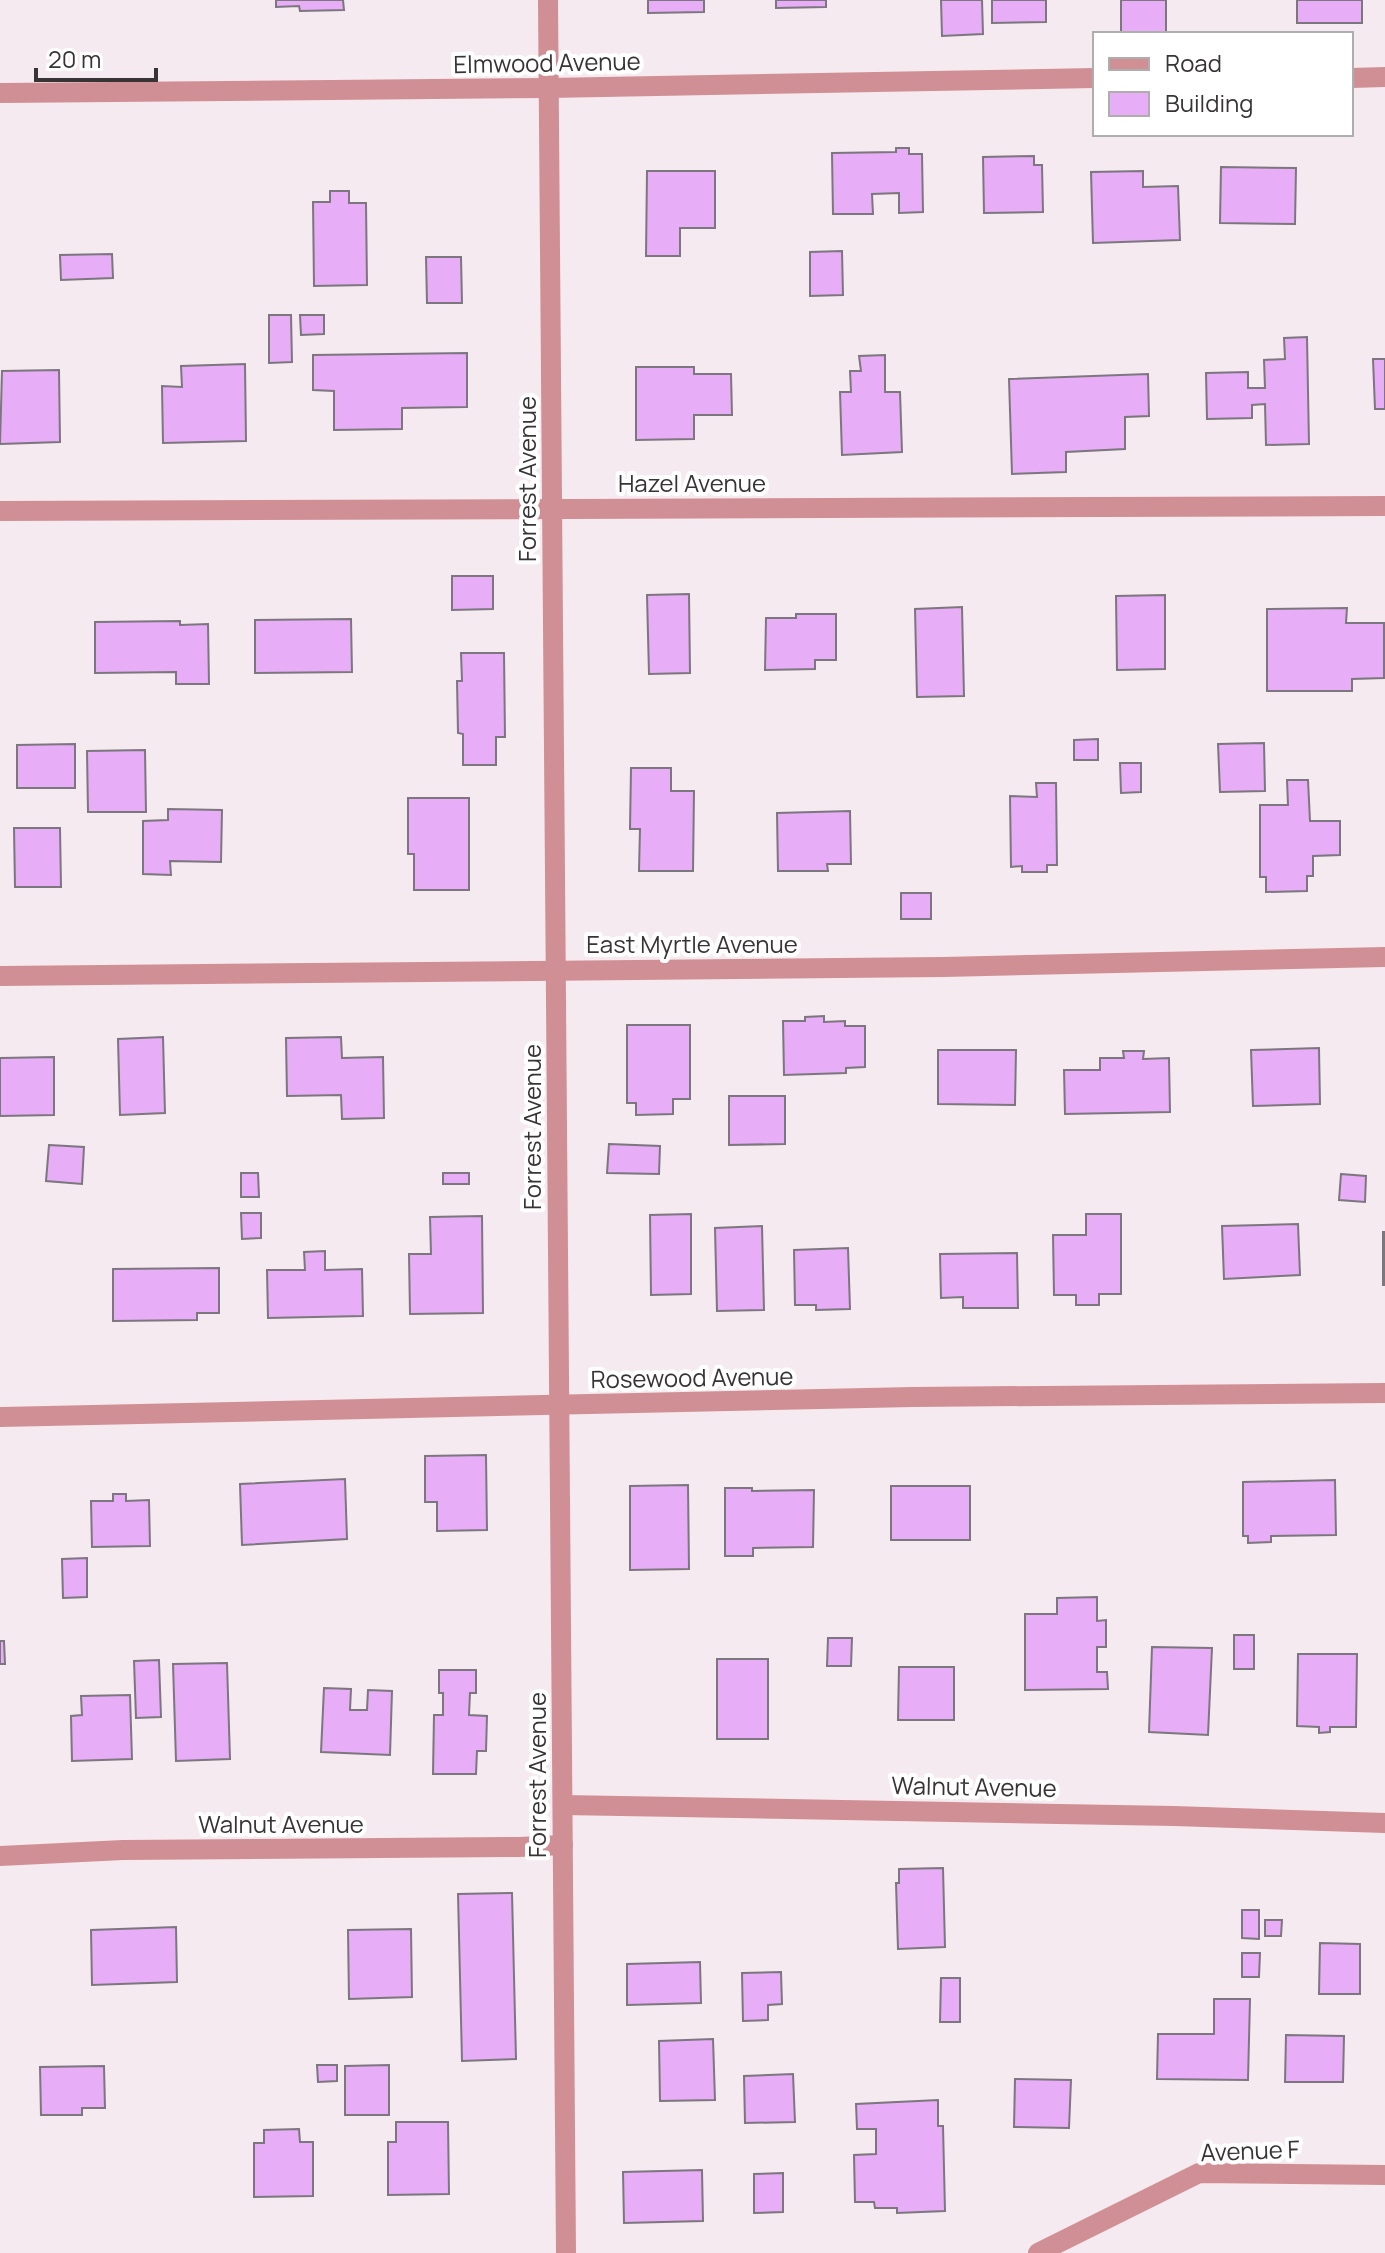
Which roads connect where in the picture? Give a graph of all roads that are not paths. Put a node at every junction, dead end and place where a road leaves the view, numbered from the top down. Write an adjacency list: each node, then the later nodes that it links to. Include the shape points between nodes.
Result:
1 (548, 0): 5 (street, Forrest Avenue)
2 (1385, 77): 4 (street)
3 (1093, 78): 5 (street, Elmwood Avenue)
4 (1353, 78)
5 (549, 88): 6 (street, Elmwood Avenue); 8 (street, Forrest Avenue)
6 (0, 93)
7 (1385, 506): 8 (street, Hazel Avenue)
8 (552, 509): 9 (street, Hazel Avenue); 11 (street, Forrest Avenue)
9 (0, 511)
10 (1385, 957): 11 (street, East Myrtle Avenue)
11 (556, 970): 12 (street, East Myrtle Avenue); 14 (street, Forrest Avenue)
12 (0, 976)
13 (1385, 1393): 14 (street, Rosewood Avenue)
14 (559, 1406): 15 (street, Rosewood Avenue); 16 (street, Forrest Avenue)
15 (0, 1417)
16 (563, 1805): 17 (street, Walnut Avenue); 18 (street, Forrest Avenue)
17 (1385, 1823)
18 (563, 1845): 19 (street, Walnut Avenue); 21 (street, Forrest Avenue)
19 (0, 1856)
20 (1385, 2175): 22 (street, Avenue F, via 1199,2173)
21 (566, 2253)
22 (1038, 2253)

